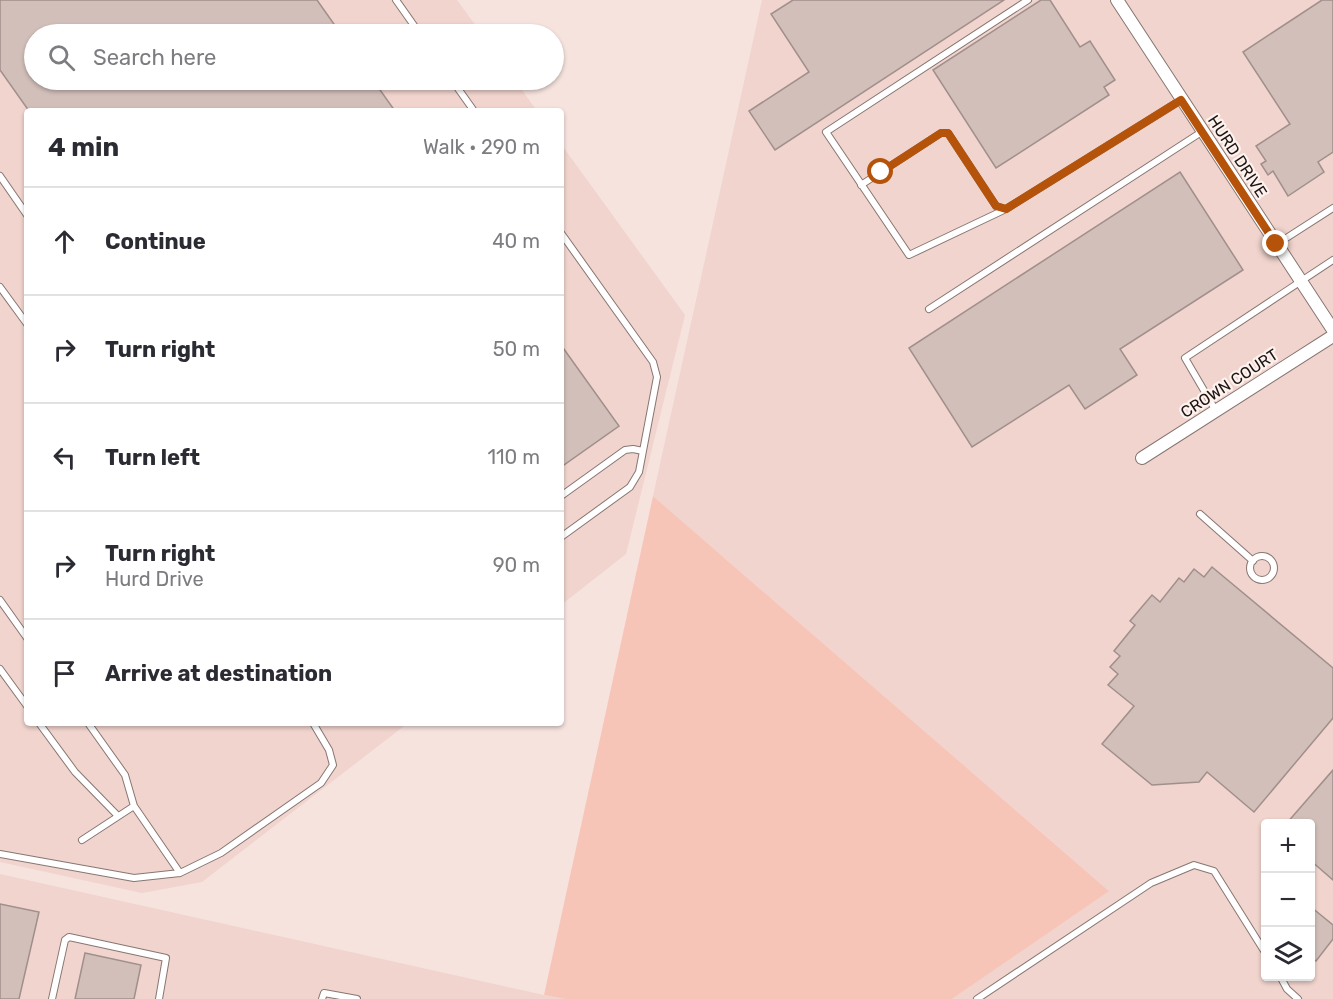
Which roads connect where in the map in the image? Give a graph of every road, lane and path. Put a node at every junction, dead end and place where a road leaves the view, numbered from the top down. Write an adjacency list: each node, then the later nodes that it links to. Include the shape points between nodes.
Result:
1 (396, 0): 4 (lane)
2 (1028, 0): 10 (lane, via 826,132)
3 (1122, 2): 6 (street, HURD DRIVE)
4 (413, 24)
5 (459, 90): 7 (lane)
6 (1181, 100): 8 (street, HURD DRIVE); 12 (lane)
7 (472, 108)
8 (1203, 131): 15 (street, HURD DRIVE); 19 (lane)
9 (0, 176): 13 (lane)
10 (861, 184): 12 (lane, via 909,255); 12 (lane, via 941,133 948,133 996,206)
11 (1333, 208): 15 (lane)
12 (1006, 209)
13 (24, 212)
14 (564, 237): 24 (lane, via 653,362 657,377)
15 (1276, 244): 17 (street, HURD DRIVE)
16 (1333, 260): 17 (lane)
17 (1300, 281): 21 (street, HURD DRIVE); 23 (lane, via 1185,358)
18 (0, 286): 20 (lane)
19 (929, 309)
20 (24, 320)
21 (1333, 330)
22 (1333, 336): 23 (street, CROWN COURT)
23 (1216, 411): 25 (street, CROWN COURT)
24 (643, 451): 26 (lane, via 625,450); 28 (lane, via 639,472 630,487)
25 (1142, 458)
26 (564, 494)
27 (1200, 514): 29 (lane)
28 (564, 535)
29 (1253, 561): 29 (lane, via 1261,556 1269,558 1275,568 1272,576 1261,581 1254,577 1250,570)
30 (0, 600): 31 (lane)
31 (24, 634)
32 (0, 669): 33 (lane)
33 (24, 702)
34 (41, 726): 38 (lane, via 75,772)
35 (90, 726): 37 (lane, via 126,775)
36 (316, 726): 41 (lane, via 333,765 321,783 220,853)
37 (134, 806): 38 (lane); 41 (lane)
38 (118, 816): 39 (lane)
39 (82, 840)
40 (0, 854): 41 (lane, via 134,878)
41 (180, 873)
42 (1261, 946): 48 (lane, via 1214,871 1194,866 1151,883)
43 (1283, 981): 49 (lane)
44 (52, 999): 45 (lane, via 65,940 69,937 166,958)
45 (159, 999)
46 (322, 999): 47 (lane, via 324,993)
47 (357, 999)
48 (977, 999)
49 (1298, 999)

